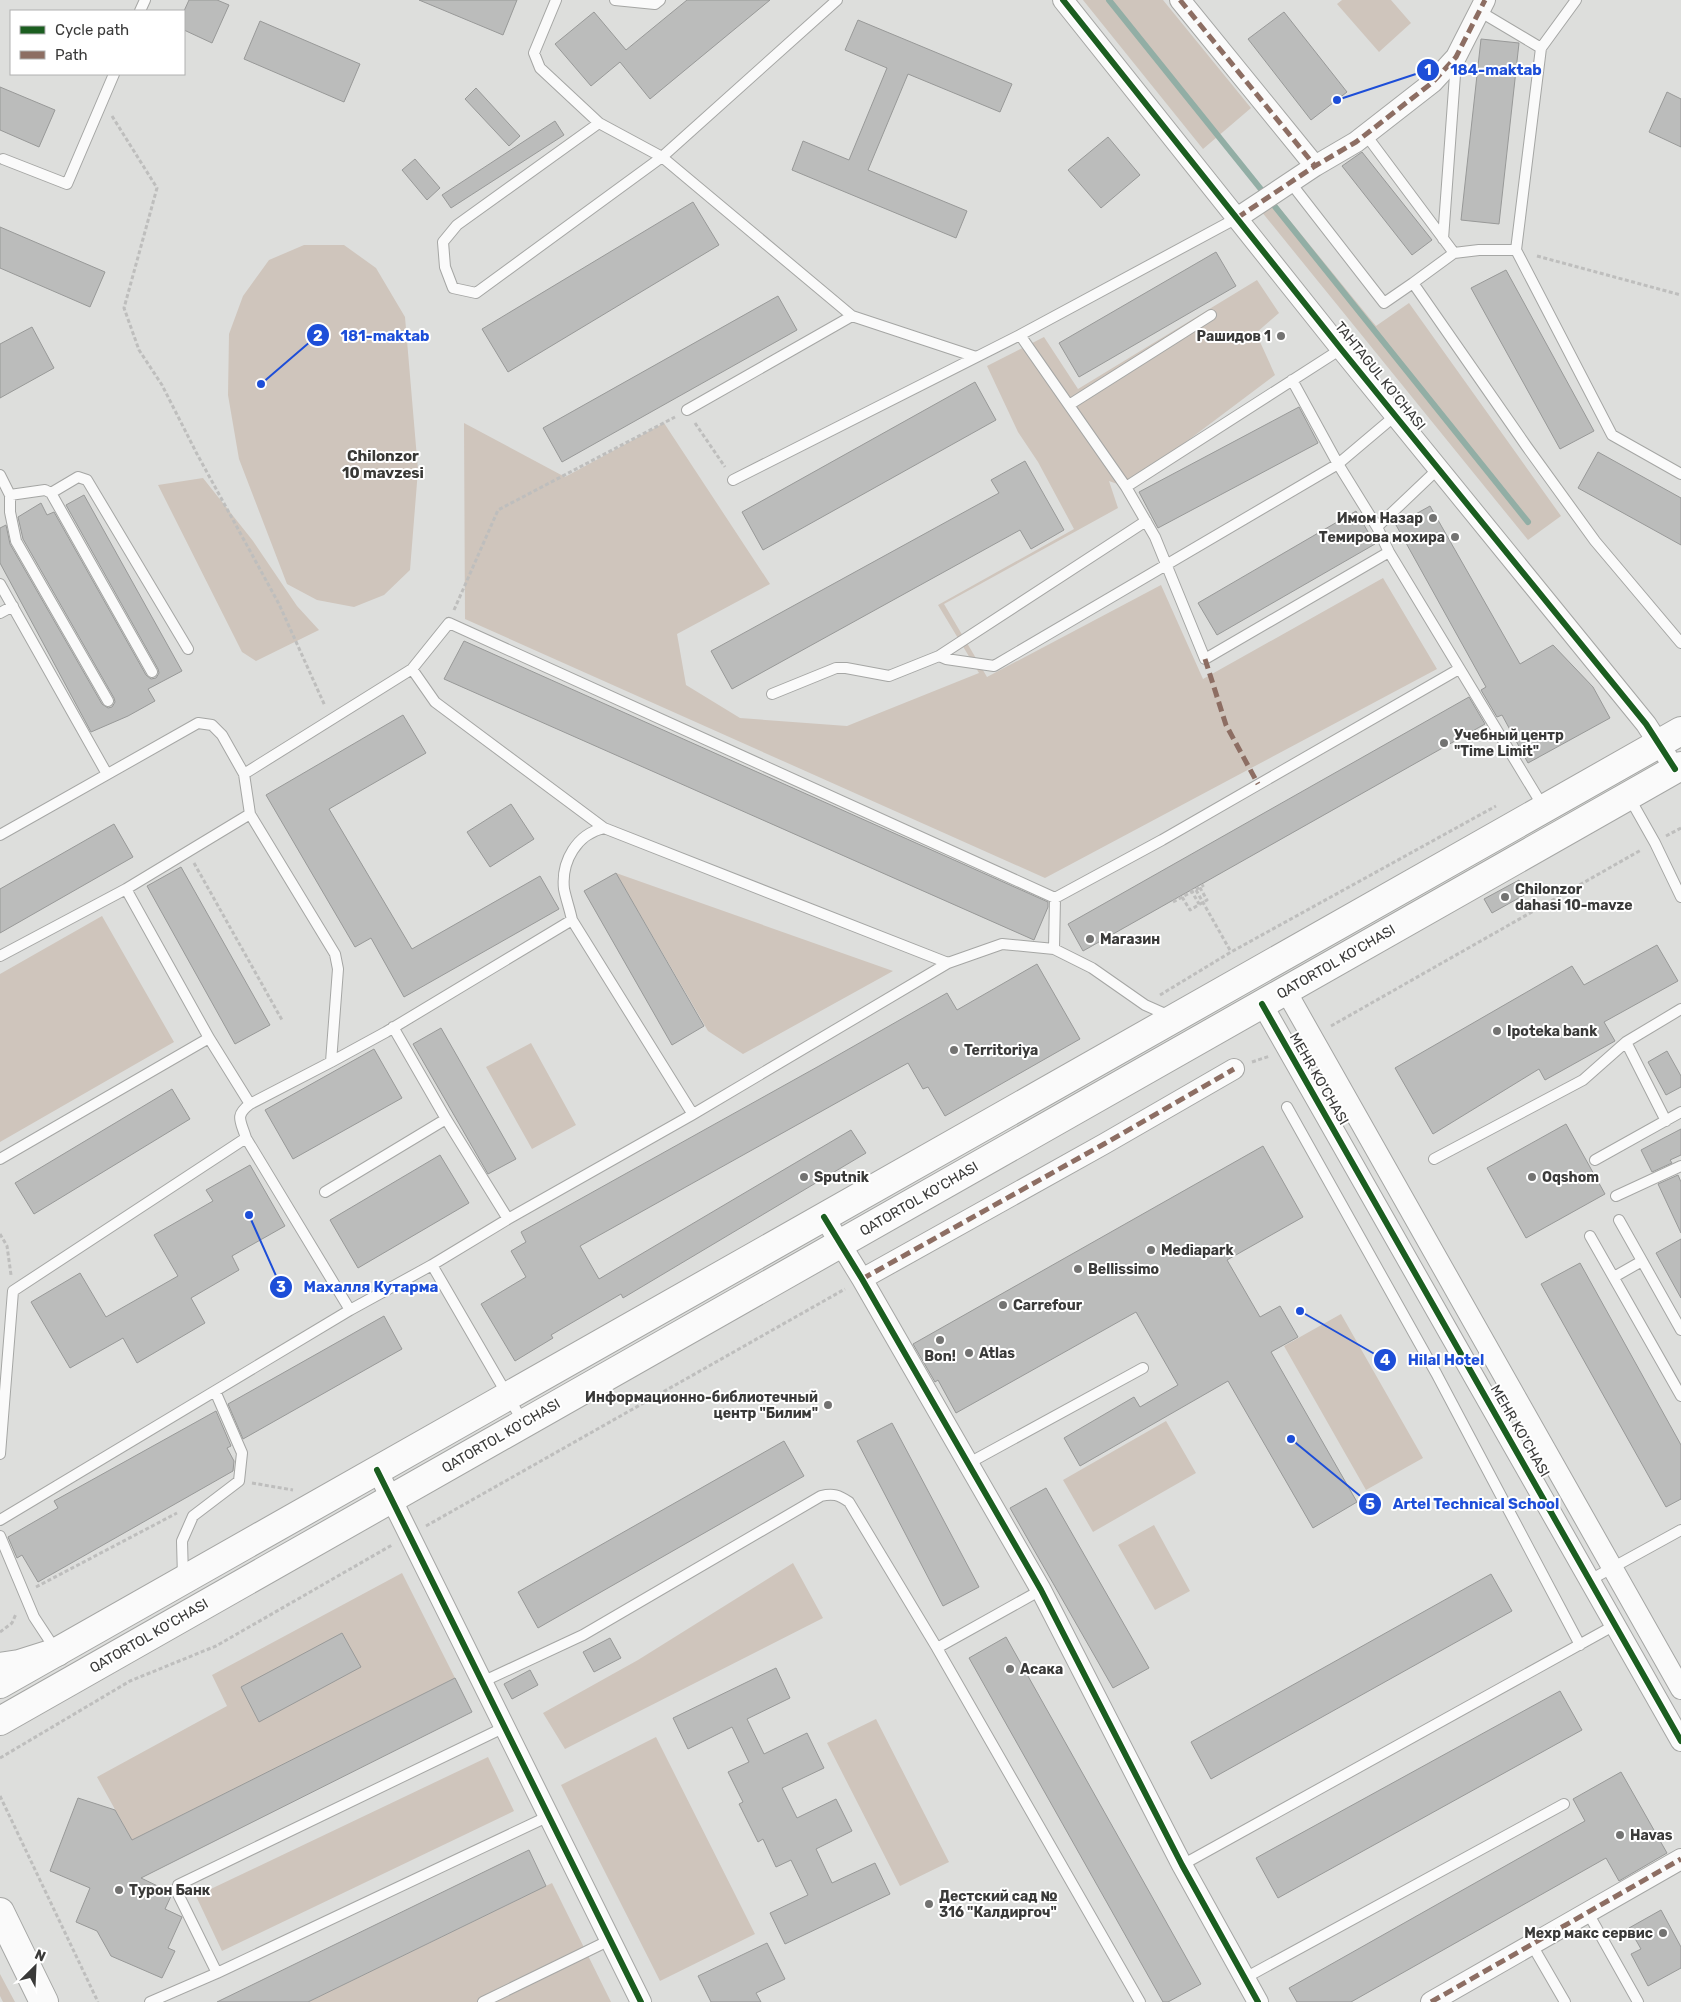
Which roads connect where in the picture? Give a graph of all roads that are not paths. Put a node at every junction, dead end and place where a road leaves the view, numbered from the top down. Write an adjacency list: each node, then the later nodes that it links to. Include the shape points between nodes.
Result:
1 (556, 0): 12 (lane, via 534,53 540,68)
2 (615, 0): 3 (lane, via 655,4)
3 (660, 0)
4 (837, 0): 14 (lane)
5 (1063, 0): 18 (street, TAHTAGUL KO'CHASI)
6 (1180, 0): 16 (street)
7 (1576, 0): 9 (lane)
8 (1482, 6): 9 (lane); 10 (street)
9 (1542, 48): 20 (lane)
10 (1456, 57): 13 (street, via 1433,82); 19 (lane)
11 (114, 75): 15 (lane, via 67,184)
12 (599, 123): 14 (lane); 14 (lane, via 457,225 443,242 445,267 453,288 476,293)
13 (1366, 134): 16 (street); 19 (lane)
14 (662, 157): 24 (lane)
15 (2, 159)
16 (1315, 166): 17 (street)
17 (1286, 185): 18 (street); 22 (lane, via 1384,304)
18 (1237, 218): 25 (lane); 26 (street, TAHTAGUL KO'CHASI)
19 (1443, 238): 21 (lane)
20 (1516, 250): 21 (lane); 34 (lane, via 1612,435)
21 (1454, 253): 22 (lane)
22 (1414, 283): 47 (lane, via 1595,541)
23 (1211, 315): 29 (lane)
24 (852, 316): 27 (lane); 30 (lane)
25 (1020, 335): 27 (lane); 29 (lane)
26 (1341, 349): 28 (lane); 31 (street, TAHTAGUL KO'CHASI)
27 (976, 357): 36 (lane)
28 (1292, 380): 32 (lane); 37 (lane)
29 (1069, 405): 37 (lane)
30 (687, 410)
31 (1396, 416): 32 (lane); 33 (street, TAHTAGUL KO'CHASI)
32 (1338, 464): 41 (lane); 43 (lane)
33 (1439, 468): 41 (lane); 55 (street, TAHTAGUL KO'CHASI, via 1640,716)
34 (1681, 474)
35 (0, 475): 39 (lane)
36 (733, 480)
37 (1126, 487): 40 (lane)
38 (51, 494): 39 (lane, via 46,490); 48 (lane, via 78,477 87,480); 52 (lane)
39 (10, 495): 54 (lane, via 16,541)
40 (1146, 520): 43 (lane); 49 (lane)
41 (1377, 527): 42 (lane)
42 (1389, 552): 43 (lane, via 1205,659); 51 (lane)
43 (1166, 565): 49 (lane, via 994,666)
44 (0, 584): 45 (lane)
45 (13, 606): 46 (lane); 57 (lane)
46 (0, 613)
47 (1681, 643)
48 (188, 649)
49 (939, 656): 53 (lane, via 889,676 836,668)
50 (412, 669): 58 (lane); 62 (lane, via 436,702); 66 (lane, via 449,622)
51 (1459, 669): 60 (lane); 66 (lane)
52 (152, 672)
53 (772, 694)
54 (108, 701)
55 (1670, 737): 56 (street, TAHTAGUL KO'CHASI); 60 (main road)
56 (1678, 768): 59 (main road, QATORTOL KO'CHASI)
57 (107, 774): 58 (lane, via 198,724 212,725); 63 (lane)
58 (244, 774): 61 (lane)
59 (1628, 796): 65 (lane); 73 (main road, QATORTOL KO'CHASI)
60 (1544, 809): 71 (main road)
61 (250, 814): 64 (lane); 80 (lane, via 336,954 338,969)
62 (604, 828): 67 (lane, via 583,838 574,847 569,860 564,889); 70 (lane)
63 (0, 836)
64 (126, 889): 69 (lane); 78 (lane)
65 (1681, 897)
66 (1055, 898): 68 (lane)
67 (572, 920): 77 (lane); 85 (lane, via 692,1111)
68 (1054, 948): 70 (lane, via 1002,944); 76 (lane, via 1092,968 1145,1005)
69 (0, 956)
70 (948, 963): 85 (lane)
71 (1270, 964): 72 (main road); 73 (main road)
72 (1246, 978): 73 (main road); 74 (main road); 76 (main road)
73 (1286, 991): 74 (main road, QATORTOL KO'CHASI); 118 (street, MEHR KO'CHASI)
74 (1262, 1004): 99 (main road, QATORTOL KO'CHASI); 119 (street, MEHR KO'CHASI)
75 (1681, 1009): 79 (lane)
76 (1175, 1018): 95 (main road)
77 (393, 1027): 80 (lane); 86 (lane)
78 (209, 1038): 82 (lane); 89 (lane)
79 (1626, 1042): 87 (lane); 90 (lane, via 1583,1080)
80 (331, 1062): 82 (lane)
81 (1234, 1068): 103 (street)
82 (250, 1104): 88 (lane, via 239,1116)
83 (1287, 1106): 124 (lane, via 1436,1373)
84 (1681, 1112): 87 (lane)
85 (690, 1116): 96 (lane)
86 (446, 1119): 93 (lane); 96 (lane)
87 (1666, 1121): 91 (lane)
88 (246, 1138): 104 (lane); 111 (lane, via 13,1291)
89 (0, 1159)
90 (1434, 1159)
91 (1595, 1160)
92 (1681, 1166): 94 (lane)
93 (325, 1192)
94 (1616, 1196)
95 (824, 1217): 99 (street); 108 (main road)
96 (508, 1219): 101 (lane)
97 (1620, 1220): 100 (lane)
98 (1590, 1236): 102 (lane)
99 (840, 1244): 103 (street); 110 (main road, QATORTOL KO'CHASI)
100 (1642, 1261): 102 (lane); 105 (lane)
101 (432, 1265): 104 (lane); 108 (lane)
102 (1614, 1278): 109 (lane)
103 (862, 1279): 112 (street)
104 (350, 1310): 107 (lane)
105 (1681, 1330)
106 (1143, 1368): 112 (lane)
107 (215, 1391): 115 (lane); 120 (lane, via 242,1453 239,1481 193,1516 182,1541)
108 (508, 1396): 110 (lane); 113 (main road)
109 (1681, 1396)
110 (524, 1424): 114 (main road, QATORTOL KO'CHASI)
111 (0, 1454)
112 (969, 1463): 121 (street)
113 (377, 1470): 114 (street); 120 (main road)
114 (392, 1499): 128 (street); 131 (main road, QATORTOL KO'CHASI)
115 (0, 1520)
116 (1681, 1530): 118 (lane)
117 (0, 1536): 126 (lane, via 34,1617)
118 (1612, 1568): 119 (lane); 122 (street, MEHR KO'CHASI)
119 (1590, 1580): 123 (street, MEHR KO'CHASI)
120 (183, 1581): 126 (main road)
121 (1041, 1590): 125 (lane); 137 (street)
122 (1638, 1613): 123 (street); 130 (street, MEHR KO'CHASI)
123 (1615, 1625): 124 (lane); 133 (street, MEHR KO'CHASI)
124 (1580, 1645): 137 (lane)
125 (937, 1648): 128 (lane, via 849,1502 836,1494 829,1494 583,1635); 148 (lane)
126 (57, 1652): 127 (main road); 129 (main road)
127 (0, 1667)
128 (482, 1682): 132 (street)
129 (0, 1684)
130 (1681, 1689)
131 (0, 1721)
132 (505, 1727): 135 (street); 142 (lane, via 178,1885 176,1892)
133 (1681, 1741)
134 (1564, 1804): 143 (lane)
135 (549, 1816): 140 (street); 142 (lane)
136 (1681, 1859): 139 (street)
137 (1182, 1865): 143 (street)
138 (0, 1912): 144 (main road)
139 (1588, 1913): 141 (street); 152 (lane)
140 (610, 1940): 146 (lane); 147 (street)
141 (1532, 1945): 150 (street); 151 (lane)
142 (217, 1973): 145 (lane)
143 (1245, 1978): 149 (street)
144 (44, 2002)
145 (150, 2002)
146 (483, 2002)
147 (641, 2002)
148 (1140, 2002)
149 (1258, 2002)
150 (1431, 2002)
151 (1565, 2002)
152 (1638, 2002)

